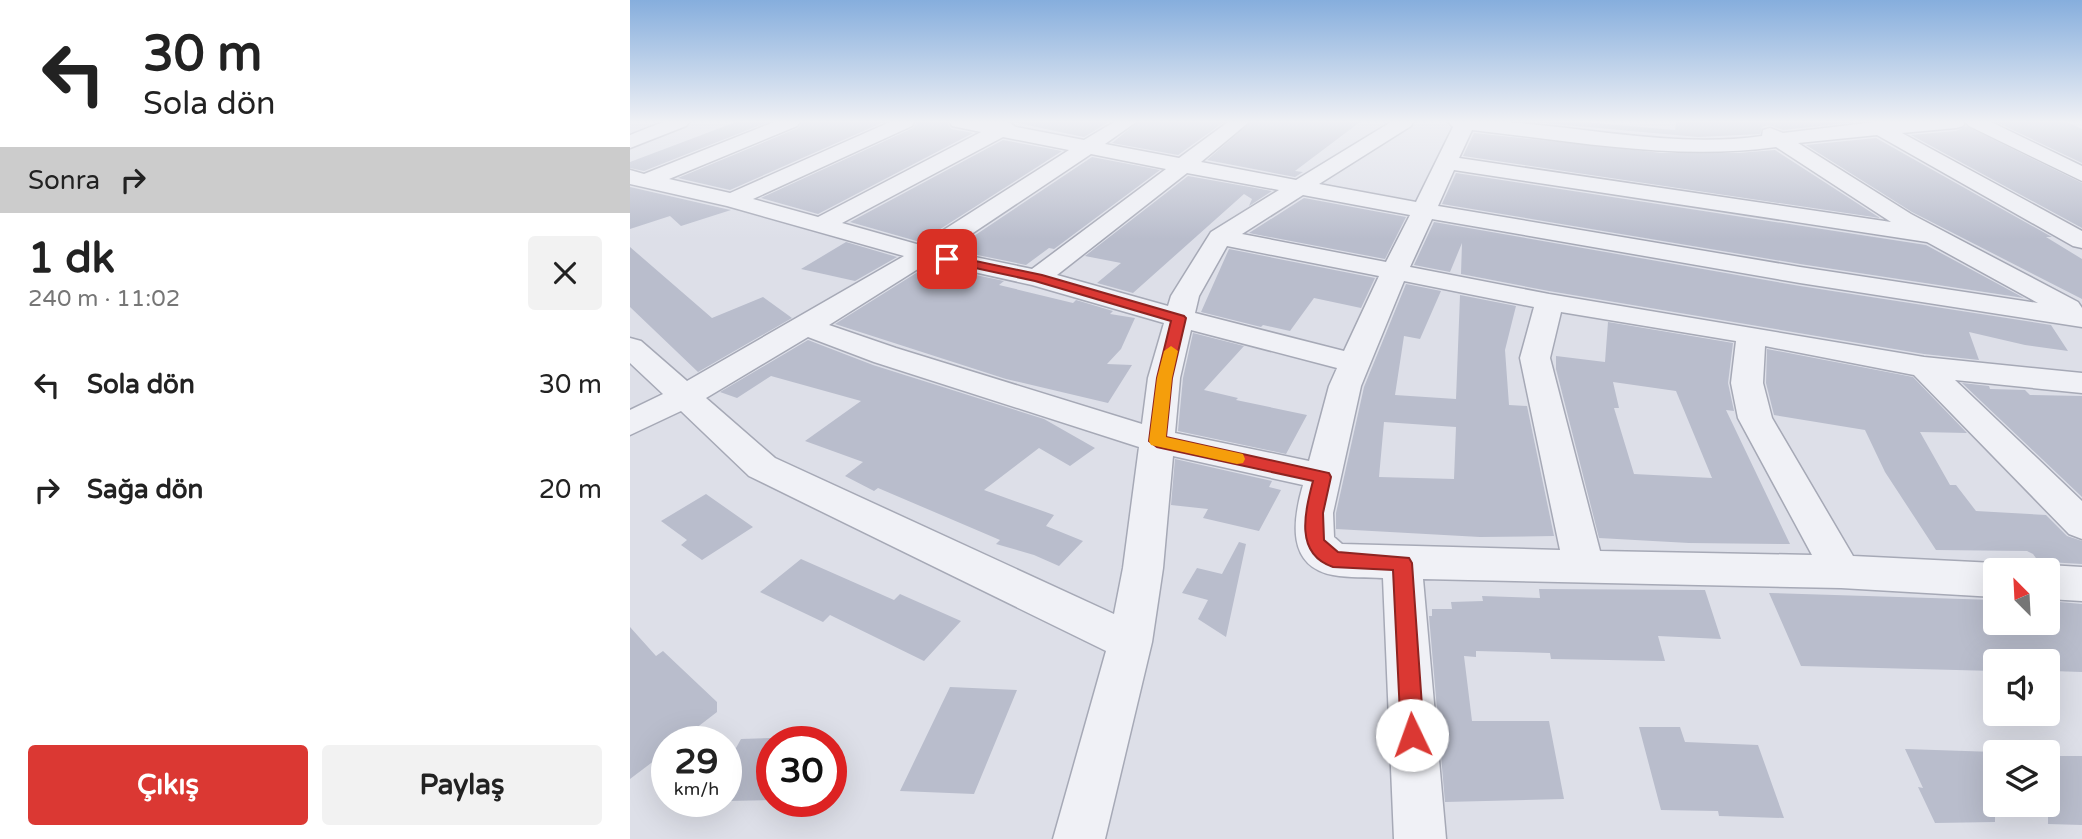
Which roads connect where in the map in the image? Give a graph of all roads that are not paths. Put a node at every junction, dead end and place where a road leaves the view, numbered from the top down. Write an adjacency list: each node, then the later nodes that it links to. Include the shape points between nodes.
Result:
1 (689, 161): 14 (street)
2 (818, 161): 16 (street)
3 (942, 161): 18 (street)
4 (1066, 161): 22 (street)
5 (1163, 161): 12 (street)
6 (1188, 161): 12 (street)
7 (1342, 161): 15 (street)
8 (1811, 161): 19 (street)
9 (1938, 161): 21 (street)
10 (2056, 161): 13 (street)
11 (1445, 162): 17 (street); 19 (street)
12 (1183, 165): 15 (street); 24 (street)
13 (2082, 174)
14 (635, 182): 16 (street)
15 (1299, 188): 17 (street); 20 (street)
16 (732, 200): 18 (street)
17 (1423, 211): 23 (street); 26 (street, via 1835,282)
18 (819, 226): 22 (street)
19 (1931, 234): 26 (street)
20 (1220, 237): 23 (street); 27 (street, via 1185,296)
21 (2082, 242)
22 (925, 254): 24 (street); 28 (street)
23 (1396, 270): 25 (street); 31 (street)
24 (1037, 278): 27 (street)
25 (1549, 302): 29 (street); 40 (street, via 1535,358)
26 (2082, 317)
27 (1179, 318): 31 (street); 36 (street, via 1164,378)
28 (805, 326): 34 (street); 36 (street)
29 (1751, 335): 32 (street); 41 (street, via 1747,383 1755,418)
30 (630, 347): 34 (street)
31 (1354, 363): 37 (street)
32 (1924, 367): 33 (street); 38 (street)
33 (2082, 383)
34 (683, 397): 35 (street); 45 (street, via 762,467)
35 (630, 424)
36 (1157, 441): 37 (street); 45 (street)
37 (1323, 477): 39 (street, via 1314,513 1315,542 1333,559)
38 (2082, 524)
39 (1402, 563): 40 (street); 47 (street)
40 (1584, 567): 41 (street)
41 (1841, 572): 42 (street)
42 (1983, 579)
43 (2060, 583): 44 (street)
44 (2082, 584)
45 (1130, 642): 46 (street)
46 (1079, 839)
47 (1420, 839)

